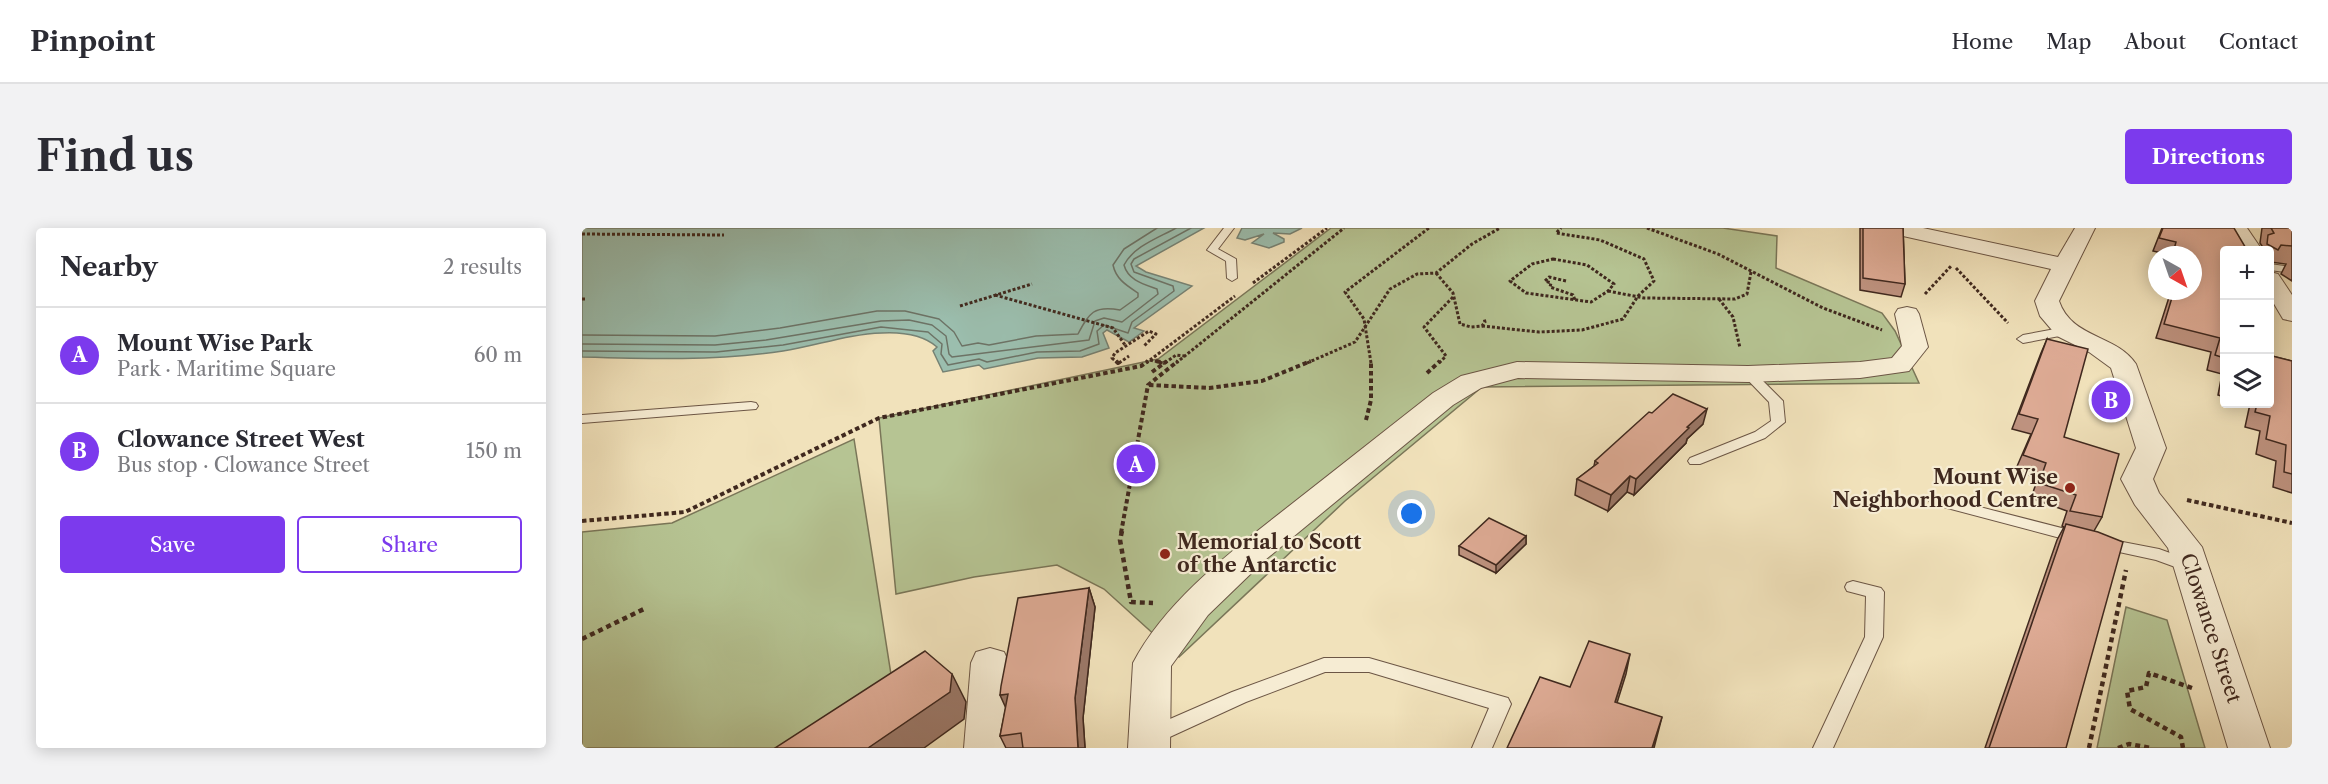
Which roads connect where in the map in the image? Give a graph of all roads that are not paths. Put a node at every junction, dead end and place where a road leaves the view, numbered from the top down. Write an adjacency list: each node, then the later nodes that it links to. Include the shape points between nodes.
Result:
1 (1229, 228): 9 (lane, via 1212,250 1231,259)
2 (1894, 228): 6 (street)
3 (2085, 228): 6 (street)
4 (2237, 228): 5 (street)
5 (2248, 246)
6 (2064, 265): 12 (street, via 2047,301)
7 (2274, 268): 8 (lane)
8 (2292, 270)
9 (1232, 278)
10 (2274, 285): 11 (street)
11 (2292, 314)
12 (2059, 323): 14 (lane); 20 (street, Clowance Street, via 2123,364 2151,448 2137,479 2141,490 2174,529)
13 (1909, 326): 15 (street, via 1915,347 1900,364 1860,370)
14 (2023, 339)
15 (1748, 374): 18 (lane, via 1776,401 1778,422 1760,435); 23 (street, via 1517,370 1471,382 1443,399 1253,552 1195,606 1152,663)
16 (751, 406): 17 (lane)
17 (582, 418)
18 (1695, 461)
19 (1937, 501): 20 (lane, via 2159,555)
20 (2192, 567): 27 (street, Clowance Street)
21 (1853, 587): 26 (lane, via 1875,592 1874,637)
22 (990, 663): 24 (street)
23 (1148, 743): 25 (lane, via 1239,697 1324,665 1369,665 1501,704)
24 (985, 748)
25 (1482, 748)
26 (1823, 748)
27 (2249, 748)

